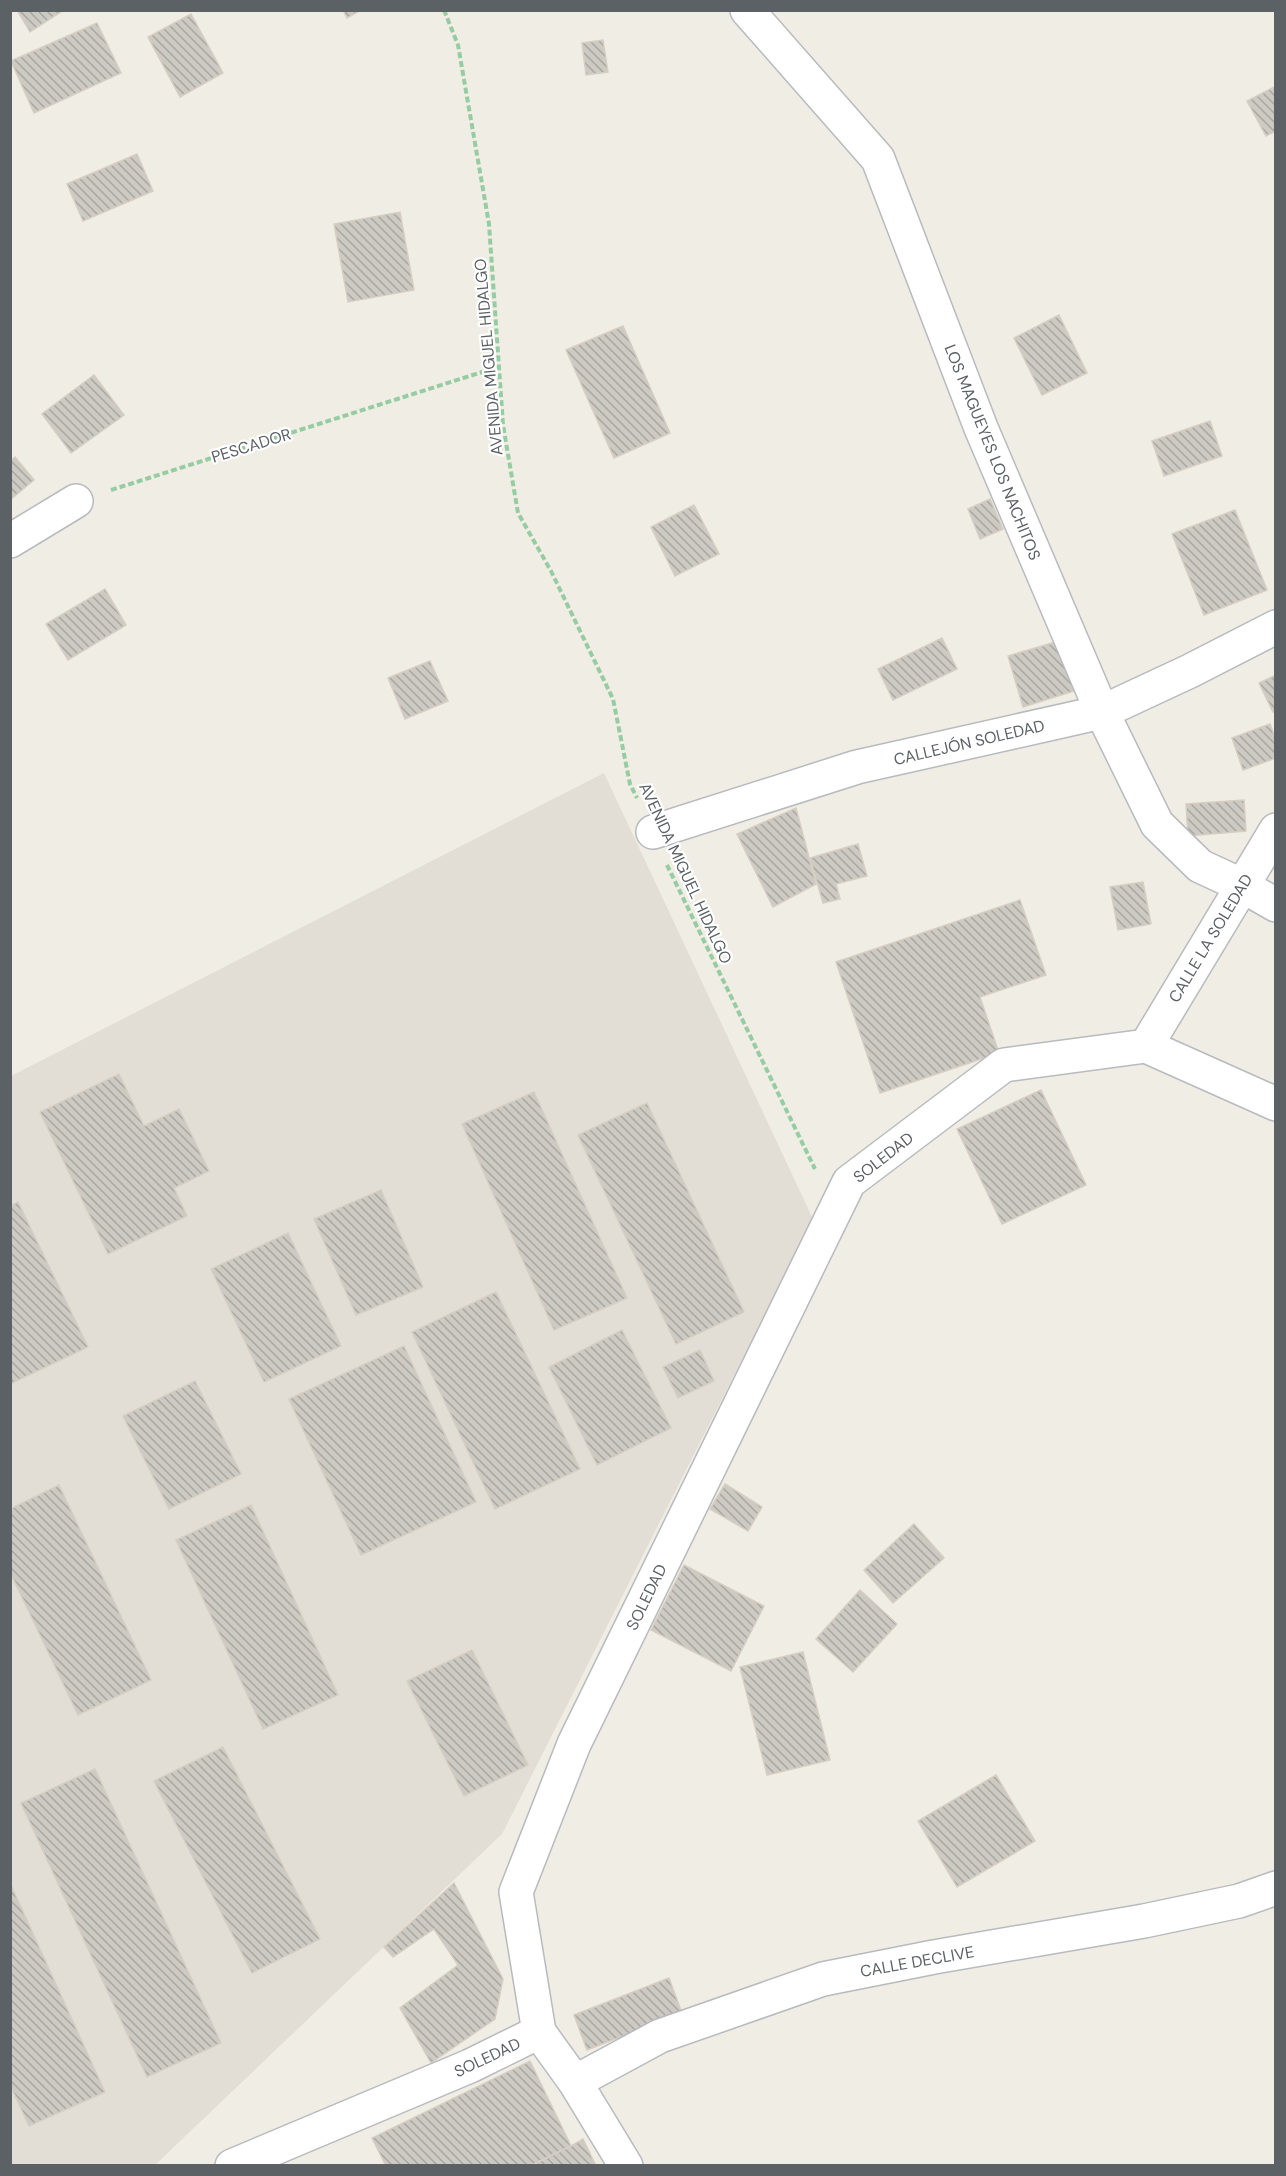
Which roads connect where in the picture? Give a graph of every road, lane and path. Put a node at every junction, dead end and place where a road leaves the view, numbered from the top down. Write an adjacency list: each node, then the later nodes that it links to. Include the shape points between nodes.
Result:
1 (444, 10): 3 (path, AVENIDA MIGUEL HIDALGO, via 458,45 489,224)
2 (747, 10): 7 (street, LOS MAGUEYES LOS NACHITOS, via 878,159 981,428)
3 (498, 367): 4 (path, PESCADOR); 9 (path, AVENIDA MIGUEL HIDALGO, via 518,513 551,571 613,699 630,784)
4 (76, 501): 5 (street)
5 (10, 541)
6 (1275, 627): 7 (street, CALLEJÓN SOLEDAD)
7 (1102, 712): 9 (street, CALLEJÓN SOLEDAD, via 856,767); 10 (street, LOS MAGUEYES LOS NACHITOS, via 1157,824 1200,866)
8 (1275, 830): 10 (street, CALLE LA SOLEDAD)
9 (653, 832): 14 (path, AVENIDA MIGUEL HIDALGO)
10 (1241, 885): 11 (street, LOS MAGUEYES LOS NACHITOS); 12 (street, CALLE LA SOLEDAD)
11 (1275, 905)
12 (1146, 1046): 13 (street); 14 (street, SOLEDAD, via 1004,1065 849,1182)
13 (1275, 1104)
14 (835, 1210): 16 (street, SOLEDAD, via 574,1744 516,1892)
15 (1275, 1888): 17 (street, CALLE DECLIVE, via 1239,1901 1144,1921 823,1978 660,2036)
16 (539, 2032): 17 (street); 18 (street, SOLEDAD, via 470,2066)
17 (575, 2082): 19 (street)
18 (232, 2166)
19 (626, 2166)

